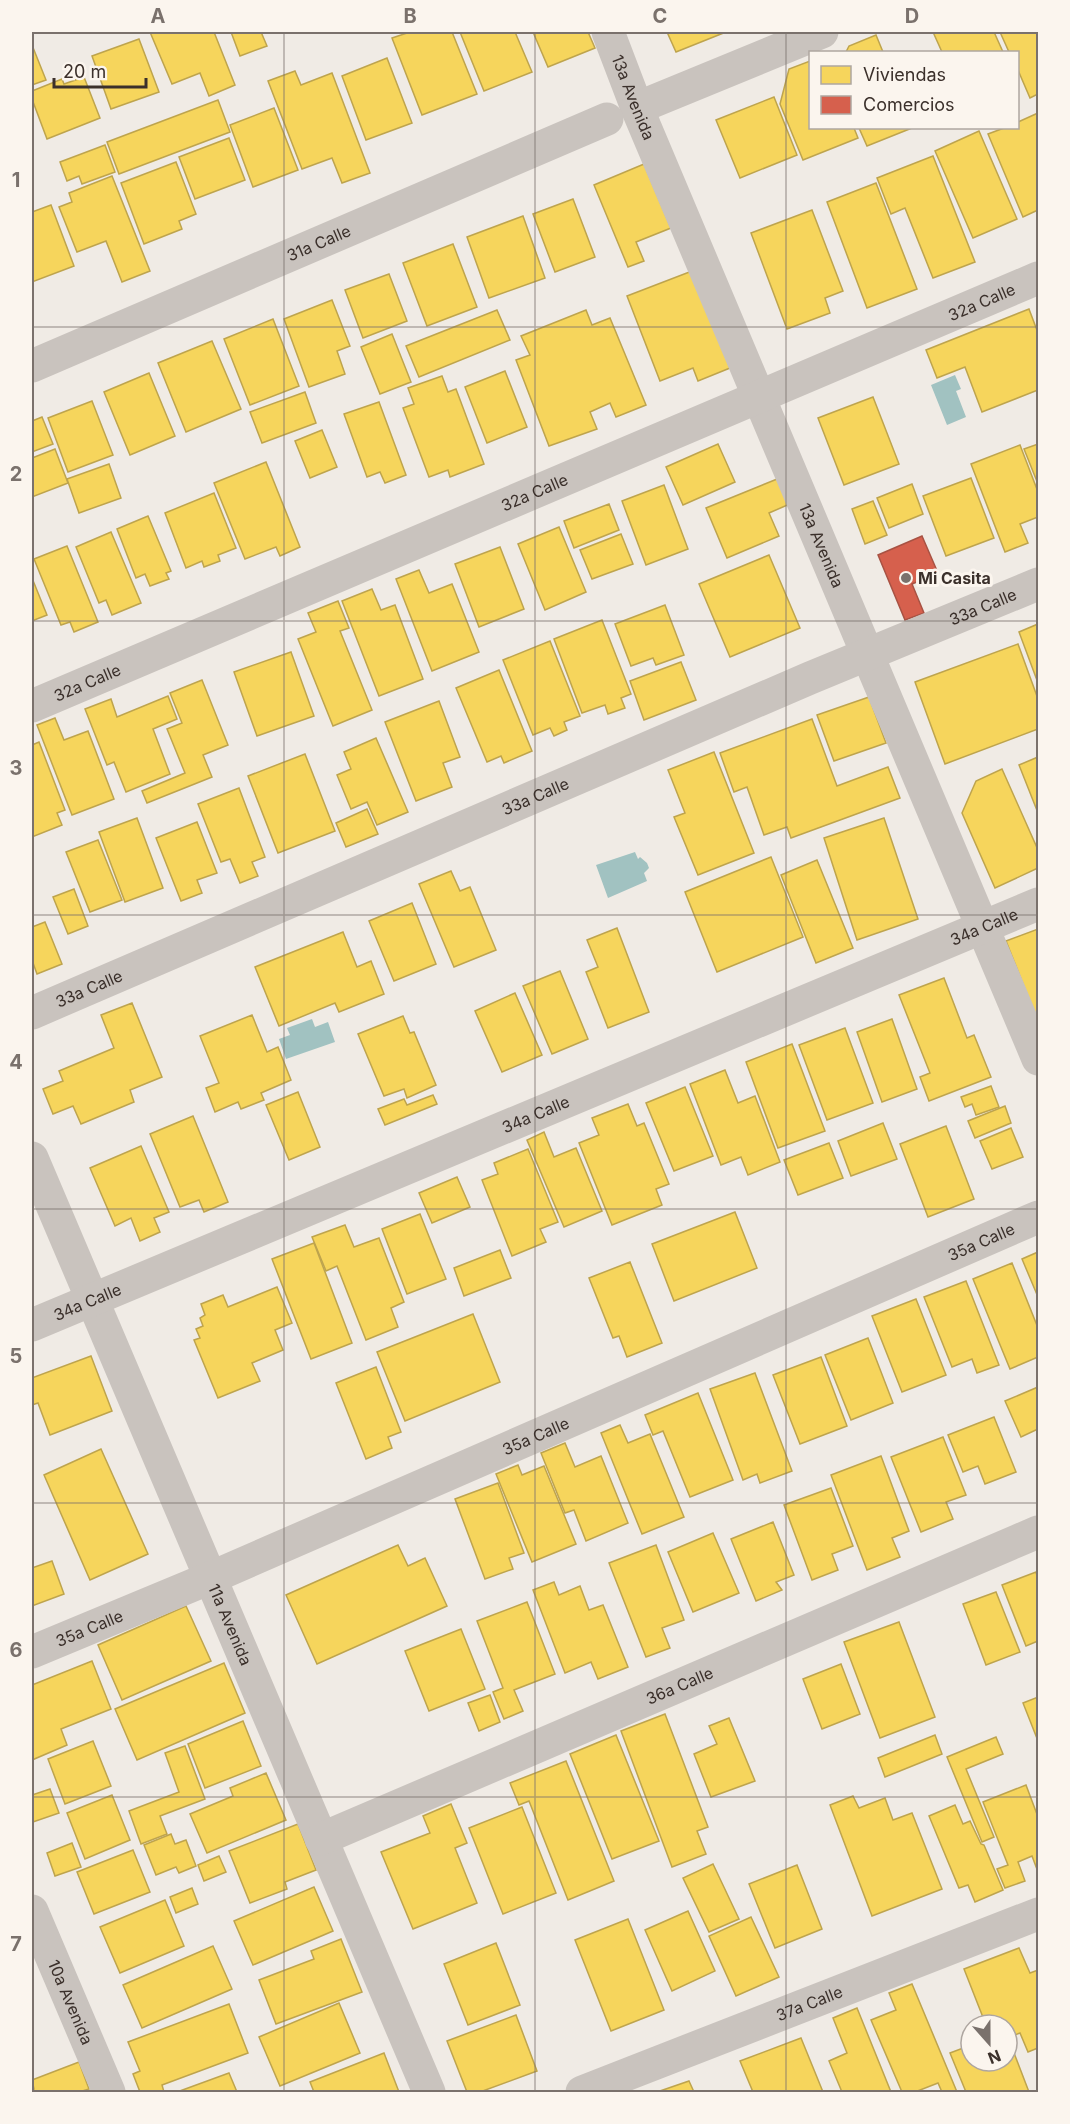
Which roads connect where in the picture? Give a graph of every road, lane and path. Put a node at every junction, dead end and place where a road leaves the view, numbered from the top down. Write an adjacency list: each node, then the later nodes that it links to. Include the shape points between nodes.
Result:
1 (608, 32): 3 (street, 13a Avenida)
2 (822, 32): 3 (street, 31a Calle)
3 (622, 114): 5 (street, 31a Calle); 6 (street, 13a Avenida)
4 (1038, 278): 6 (street, 32a Calle)
5 (32, 366)
6 (759, 396): 8 (street, 13a Avenida); 9 (street, 32a Calle)
7 (1038, 584): 8 (street, 33a Calle)
8 (867, 654): 11 (street, 13a Avenida); 12 (street, 33a Calle)
9 (32, 706)
10 (1038, 904): 11 (street, 34a Calle)
11 (983, 928): 13 (street, 13a Avenida); 16 (street, 34a Calle)
12 (32, 1012)
13 (1038, 1059)
14 (32, 1158): 16 (street, 11a Avenida)
15 (1038, 1217): 19 (street, 35a Calle)
16 (92, 1300): 17 (street, 34a Calle); 19 (street, 11a Avenida)
17 (32, 1324)
18 (1038, 1532): 21 (street, 36a Calle)
19 (210, 1578): 20 (street, 35a Calle); 21 (street, 11a Avenida)
20 (32, 1652)
21 (321, 1839): 25 (street, 11a Avenida)
22 (32, 1911): 24 (street, 10a Avenida)
23 (1038, 1914): 26 (street, 37a Calle)
24 (109, 2092)
25 (429, 2092)
26 (582, 2092)

